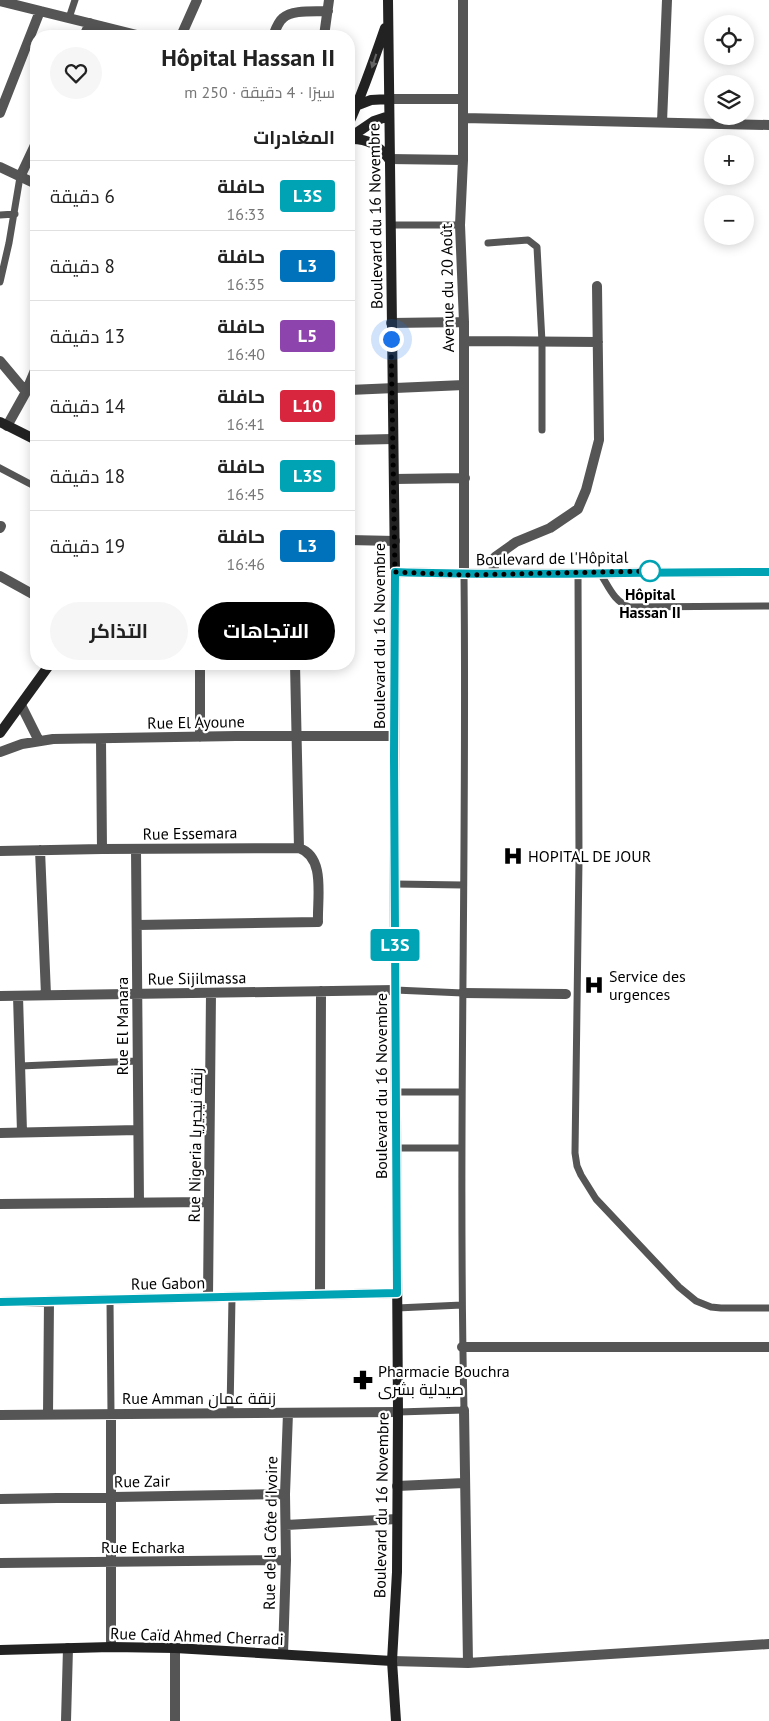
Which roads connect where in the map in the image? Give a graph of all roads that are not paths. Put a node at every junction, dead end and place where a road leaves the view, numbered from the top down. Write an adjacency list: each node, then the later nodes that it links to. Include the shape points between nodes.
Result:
1 (75, 0): 11 (lane)
2 (197, 0): 16 (street)
3 (329, 0): 9 (street)
4 (388, 0): 10 (street, Boulevard du 16 Novembre)
5 (463, 0): 21 (street, Avenue du 20 Août)
6 (667, 0): 27 (street)
7 (0, 2): 8 (street)
8 (40, 11): 11 (street); 13 (street)
9 (328, 11): 17 (street, via 295,13 280,22); 18 (street)
10 (388, 17): 20 (street, Boulevard du 16 Novembre); 22 (street, one-way to 22)
11 (69, 18): 12 (street)
12 (90, 22): 14 (street); 15 (street)
13 (32, 30)
14 (87, 30)
15 (119, 30)
16 (184, 30)
17 (276, 30)
18 (325, 30)
19 (30, 36): 23 (street)
20 (389, 99): 21 (street); 22 (street); 25 (street, Boulevard du 16 Novembre)
21 (463, 99): 26 (street, Avenue du 20 Août)
22 (358, 105): 24 (street)
23 (1, 108)
24 (355, 111)
25 (389, 116): 29 (street, via 374,120); 32 (street, Boulevard du 16 Novembre)
26 (463, 118): 27 (street); 33 (street, Avenue du 20 Août)
27 (662, 122): 28 (street)
28 (769, 124)
29 (355, 134)
30 (355, 138): 32 (street, via 374,143)
31 (30, 156): 35 (street)
32 (390, 159): 33 (street); 39 (street, Boulevard du 16 Novembre)
33 (463, 160): 40 (street, Avenue du 20 Août)
34 (0, 167): 35 (street)
35 (20, 177): 36 (street); 37 (lane)
36 (30, 181)
37 (15, 214): 38 (lane); 42 (lane)
38 (0, 215)
39 (390, 225): 40 (lane); 45 (street, Boulevard du 16 Novembre)
40 (460, 225): 44 (street, Avenue du 20 Août)
41 (488, 243): 47 (lane, via 528,240 537,247)
42 (0, 282)
43 (597, 286): 48 (street)
44 (464, 322): 45 (street); 46 (street, Avenue du 20 Août)
45 (391, 323): 52 (street, Boulevard du 16 Novembre)
46 (464, 341): 47 (street); 51 (street, Avenue du 20 Août)
47 (542, 342): 48 (street); 56 (lane)
48 (598, 342): 70 (street, via 599,440 584,496 578,509 550,528 516,542 496,556)
49 (0, 361): 54 (street)
50 (30, 382): 54 (street)
51 (464, 385): 52 (street); 61 (street, Avenue du 20 Août)
52 (392, 389): 53 (street); 58 (street, Boulevard du 16 Novembre)
53 (355, 390)
54 (26, 392): 55 (street)
55 (4, 424): 57 (street)
56 (542, 430)
57 (30, 437)
58 (393, 439): 59 (street); 62 (street, Boulevard du 16 Novembre)
59 (355, 440)
60 (0, 468): 63 (lane)
61 (465, 478): 62 (street); 71 (street, Avenue du 20 Août)
62 (394, 479): 65 (street, Boulevard du 16 Novembre)
63 (30, 484)
64 (355, 540): 65 (street)
65 (395, 540): 66 (street, Boulevard du 16 Novembre)
66 (395, 572): 71 (street, Boulevard de l'Hôpital); 81 (street, Boulevard du 16 Novembre)
67 (769, 572): 69 (street, Boulevard de l'Hôpital)
68 (578, 573): 69 (street, Boulevard de l'Hôpital); 70 (street, Boulevard de l'Hôpital); 124 (lane, via 577,1166 596,1199 696,1301 721,1308)
69 (600, 573): 74 (lane, via 616,599 630,608)
70 (493, 574): 71 (street, Boulevard de l'Hôpital)
71 (464, 575): 92 (lane)
72 (0, 576): 73 (street)
73 (30, 591)
74 (769, 606)
75 (46, 670): 78 (street)
76 (200, 670): 82 (street)
77 (295, 670): 80 (street)
78 (20, 705): 79 (street); 84 (street)
79 (1, 731)
80 (295, 736): 81 (street, Rue El Ayoune); 82 (street, Rue El Ayoune); 87 (street)
81 (394, 736): 91 (street, Boulevard du 16 Novembre)
82 (200, 737): 83 (street, Rue El Ayoune)
83 (102, 738): 84 (street, Rue El Ayoune); 86 (street)
84 (39, 740): 85 (street, Rue El Ayoune)
85 (0, 752)
86 (102, 848): 88 (street, Rue Essemara); 89 (street, Rue Essemara)
87 (299, 848): 88 (street, Rue Essemara); 93 (street, via 311,854 318,873 318,922)
88 (136, 849): 93 (street, Rue El Manara)
89 (40, 850): 90 (street, Rue Essemara); 100 (street)
90 (0, 851)
91 (395, 884): 92 (lane); 94 (street, Boulevard du 16 Novembre)
92 (463, 885): 97 (lane)
93 (137, 925): 98 (street, Rue El Manara)
94 (395, 990): 95 (street, Rue Sijilmassa); 97 (lane); 105 (street, Boulevard du 16 Novembre)
95 (321, 991): 96 (street, Rue Sijilmassa); 116 (street)
96 (211, 993): 98 (street, Rue Sijilmassa); 113 (street, Rue Nigeria زنقة نيجيريا)
97 (462, 993): 99 (street); 106 (lane)
98 (137, 994): 100 (street, Rue Sijilmassa); 103 (street, Rue El Manara)
99 (566, 994)
100 (46, 995): 102 (street, Rue Sijilmassa)
101 (0, 996): 102 (street, Rue Sijilmassa)
102 (18, 996): 104 (street)
103 (138, 1061): 104 (lane); 107 (street, Rue El Manara)
104 (20, 1066): 108 (street)
105 (397, 1092): 106 (lane); 110 (street, Boulevard du 16 Novembre)
106 (462, 1092): 111 (lane)
107 (138, 1130): 108 (street); 112 (street, Rue El Manara)
108 (22, 1132): 109 (street)
109 (0, 1133)
110 (397, 1148): 111 (lane); 115 (street, Boulevard du 16 Novembre)
111 (462, 1148): 122 (lane)
112 (138, 1202): 113 (street); 114 (street)
113 (209, 1202): 117 (street, Rue Nigeria زنقة نيجيريا)
114 (0, 1204)
115 (397, 1293): 116 (street, Rue Gabon); 123 (street, Boulevard du 16 Novembre)
116 (320, 1295): 118 (street, Rue Gabon)
117 (208, 1297): 118 (street, Rue Gabon); 119 (street, Rue Gabon)
118 (232, 1297): 129 (lane)
119 (110, 1300): 120 (street, Rue Gabon); 132 (lane)
120 (49, 1301): 121 (street, Rue Gabon); 131 (street)
121 (0, 1302)
122 (462, 1305): 123 (lane); 125 (lane)
123 (397, 1308): 128 (street, Boulevard du 16 Novembre)
124 (769, 1308)
125 (462, 1347): 126 (street); 127 (lane)
126 (769, 1347)
127 (464, 1410): 128 (lane); 134 (street)
128 (398, 1412): 130 (street, Rue Amman زنقة عمان); 135 (street, Boulevard du 16 Novembre)
129 (230, 1413): 130 (street, Rue Amman زنقة عمان); 132 (street, Rue Amman زنقة عمان)
130 (288, 1413): 136 (street, Rue de la Côte d'Ivoire)
131 (48, 1414): 132 (street, Rue Amman زنقة عمان); 133 (street, Rue Amman زنقة عمان)
132 (111, 1414): 137 (street)
133 (0, 1415)
134 (464, 1483): 135 (street); 151 (street)
135 (397, 1486): 139 (street, Boulevard du 16 Novembre)
136 (285, 1494): 137 (street, Rue Zair); 140 (street, Rue de la Côte d'Ivoire)
137 (111, 1497): 138 (street, Rue Zair); 142 (street)
138 (0, 1499)
139 (397, 1520): 140 (street); 150 (street, Boulevard du 16 Novembre)
140 (286, 1525): 141 (street, Rue de la Côte d'Ivoire)
141 (286, 1560): 142 (street, Rue Echarka); 149 (street, Rue de la Côte d'Ivoire)
142 (111, 1562): 143 (street, Rue Echarka); 145 (street)
143 (0, 1563)
144 (769, 1644): 151 (street)
145 (111, 1647): 146 (street, Rue Caïd Ahmed Cherradi); 147 (street, Rue Caïd Ahmed Cherradi)
146 (68, 1648): 148 (street, Rue Caïd Ahmed Cherradi); 152 (street)
147 (175, 1648): 149 (street, Rue Caïd Ahmed Cherradi); 153 (street)
148 (0, 1650)
149 (282, 1654): 150 (street, Rue Caïd Ahmed Cherradi)
150 (392, 1661): 151 (street); 154 (street, Boulevard du 16 Novembre)
151 (468, 1663)
152 (66, 1721)
153 (175, 1721)
154 (396, 1721)

